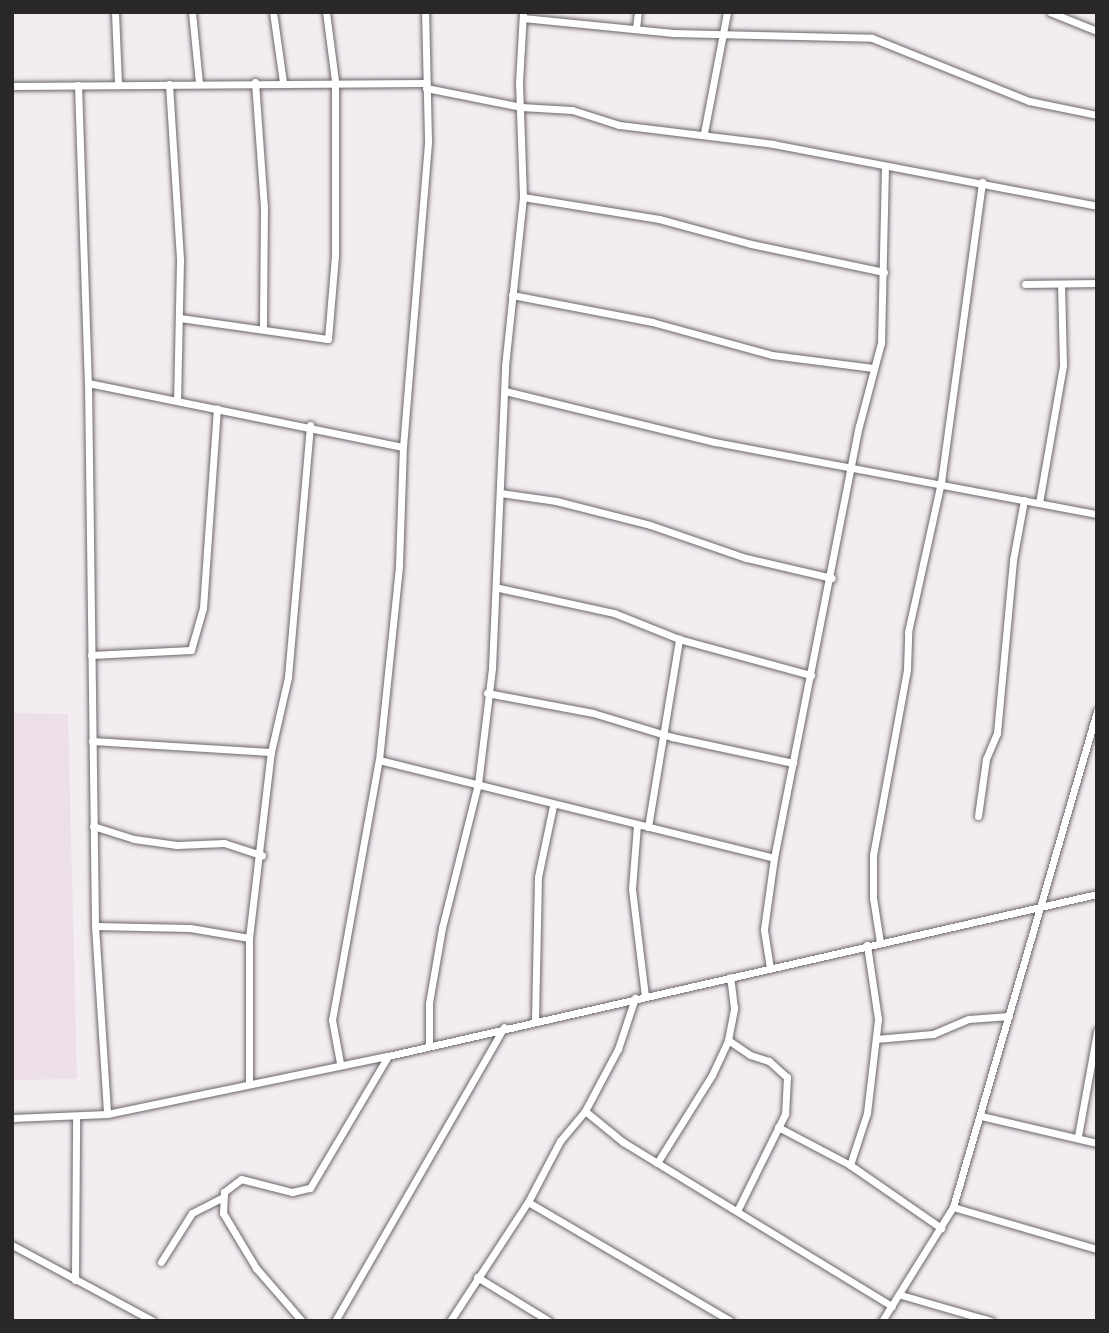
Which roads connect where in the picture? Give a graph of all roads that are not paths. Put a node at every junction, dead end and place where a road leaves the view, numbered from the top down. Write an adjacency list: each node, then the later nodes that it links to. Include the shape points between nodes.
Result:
1 (115, 12): 17 (street)
2 (192, 12): 16 (street)
3 (273, 12): 15 (street)
4 (326, 12): 13 (street)
5 (425, 12): 20 (street)
6 (638, 12): 10 (street)
7 (727, 12): 12 (street)
8 (1050, 12): 11 (street)
9 (523, 15): 10 (street); 22 (street)
10 (636, 28): 12 (street)
11 (1097, 31)
12 (723, 34): 23 (street, via 872,38 1029,101); 24 (street)
13 (335, 81): 15 (street); 20 (street); 35 (street, via 335,256 328,339)
14 (254, 82): 15 (street); 16 (street); 35 (street, via 264,208)
15 (283, 82)
16 (199, 83): 18 (street)
17 (118, 84): 18 (street); 19 (street)
18 (169, 84): 34 (street)
19 (78, 85): 21 (street); 37 (street)
20 (426, 85): 22 (street); 42 (street, via 428,140)
21 (12, 86)
22 (521, 107): 24 (street, via 572,110 619,125); 27 (street)
23 (1097, 115)
24 (704, 133): 25 (street)
25 (884, 169): 26 (street); 29 (street)
26 (982, 182): 28 (street); 44 (street)
27 (523, 197): 29 (street, via 659,219); 33 (street)
28 (1097, 206)
29 (884, 272): 36 (street, via 881,343)
30 (1097, 283): 32 (street)
31 (1026, 284): 32 (street)
32 (1060, 284): 47 (street, via 1063,365)
33 (512, 295): 36 (street, via 652,322 772,355); 38 (street)
34 (180, 318): 35 (street); 39 (street)
35 (263, 327)
36 (873, 368): 43 (street)
37 (88, 383): 39 (street); 52 (street)
38 (505, 391): 43 (street); 45 (street)
39 (177, 400): 40 (street)
40 (217, 408): 41 (street); 52 (street, via 203,608 191,650)
41 (310, 425): 42 (street); 58 (street, via 288,677)
42 (403, 447): 59 (street, via 399,565)
43 (852, 471): 44 (street); 49 (street)
44 (941, 482): 46 (street); 73 (street, via 910,621 907,669 873,855)
45 (500, 493): 49 (street, via 556,501 746,558); 50 (street)
46 (1024, 500): 47 (street); 63 (street, via 1007,613 997,733 986,759)
47 (1039, 503): 48 (street)
48 (1097, 514)
49 (832, 578): 53 (street)
50 (499, 588): 51 (street, via 614,612); 54 (street)
51 (679, 639): 53 (street); 56 (street)
52 (91, 655): 57 (street)
53 (811, 675): 60 (street)
54 (487, 693): 56 (street, via 593,713); 61 (street)
55 (1097, 711): 70 (street)
56 (664, 734): 60 (street); 66 (street)
57 (92, 741): 58 (street); 64 (street)
58 (271, 752): 67 (street)
59 (379, 760): 61 (street); 87 (street, via 332,1020)
60 (793, 763): 68 (street)
61 (478, 784): 62 (street); 85 (street, via 442,928 429,1003)
62 (553, 806): 65 (street); 80 (street, via 538,877)
63 (978, 816)
64 (93, 825): 67 (street, via 134,839 177,845 223,843); 71 (street)
65 (637, 825): 66 (street); 77 (street, via 632,888)
66 (648, 827): 68 (street)
67 (262, 855): 72 (street)
68 (774, 858): 75 (street, via 764,929)
69 (1097, 894): 70 (street)
70 (1042, 905): 73 (street); 79 (street)
71 (95, 926): 72 (street, via 190,928); 90 (street)
72 (250, 938): 88 (street)
73 (880, 942): 74 (street)
74 (867, 945): 75 (street); 83 (street, via 878,1019)
75 (770, 968): 76 (street)
76 (730, 977): 77 (street); 84 (street, via 734,1008)
77 (645, 996): 78 (street)
78 (635, 998): 80 (street); 89 (street, via 618,1049)
79 (1009, 1016): 83 (street, via 969,1019 933,1034); 91 (street)
80 (535, 1020): 81 (street)
81 (504, 1027): 85 (street); 113 (street)
82 (1097, 1031): 95 (street)
83 (876, 1039): 98 (street, via 867,1113)
84 (728, 1040): 94 (street, via 787,1077 785,1114); 97 (street, via 712,1075)
85 (429, 1046): 86 (street)
86 (387, 1056): 87 (street); 99 (street, via 310,1188 292,1192 241,1179)
87 (340, 1063): 88 (street)
88 (249, 1083): 90 (street)
89 (584, 1111): 97 (street); 100 (street, via 560,1141)
90 (107, 1114): 93 (street)
91 (981, 1116): 95 (street); 101 (street)
92 (12, 1118): 93 (street)
93 (76, 1118): 108 (street)
94 (778, 1127): 98 (street); 102 (street)
95 (1078, 1136): 96 (street)
96 (1097, 1143)
97 (657, 1163): 102 (street)
98 (850, 1166): 103 (street)
99 (223, 1197): 106 (street, via 192,1213); 112 (street, via 223,1213 256,1268)
100 (528, 1202): 107 (street); 116 (street)
101 (953, 1207): 103 (street); 105 (street)
102 (737, 1211): 110 (street)
103 (941, 1228): 109 (street)
104 (12, 1245): 108 (street)
105 (1097, 1249)
106 (161, 1262)
107 (477, 1277): 114 (street); 115 (street)
108 (75, 1280): 111 (street)
109 (901, 1295): 110 (street); 118 (street)
110 (892, 1307): 117 (street)
111 (153, 1321)
112 (302, 1321)
113 (335, 1321)
114 (450, 1321)
115 (549, 1321)
116 (731, 1321)
117 (882, 1321)
118 (991, 1321)

